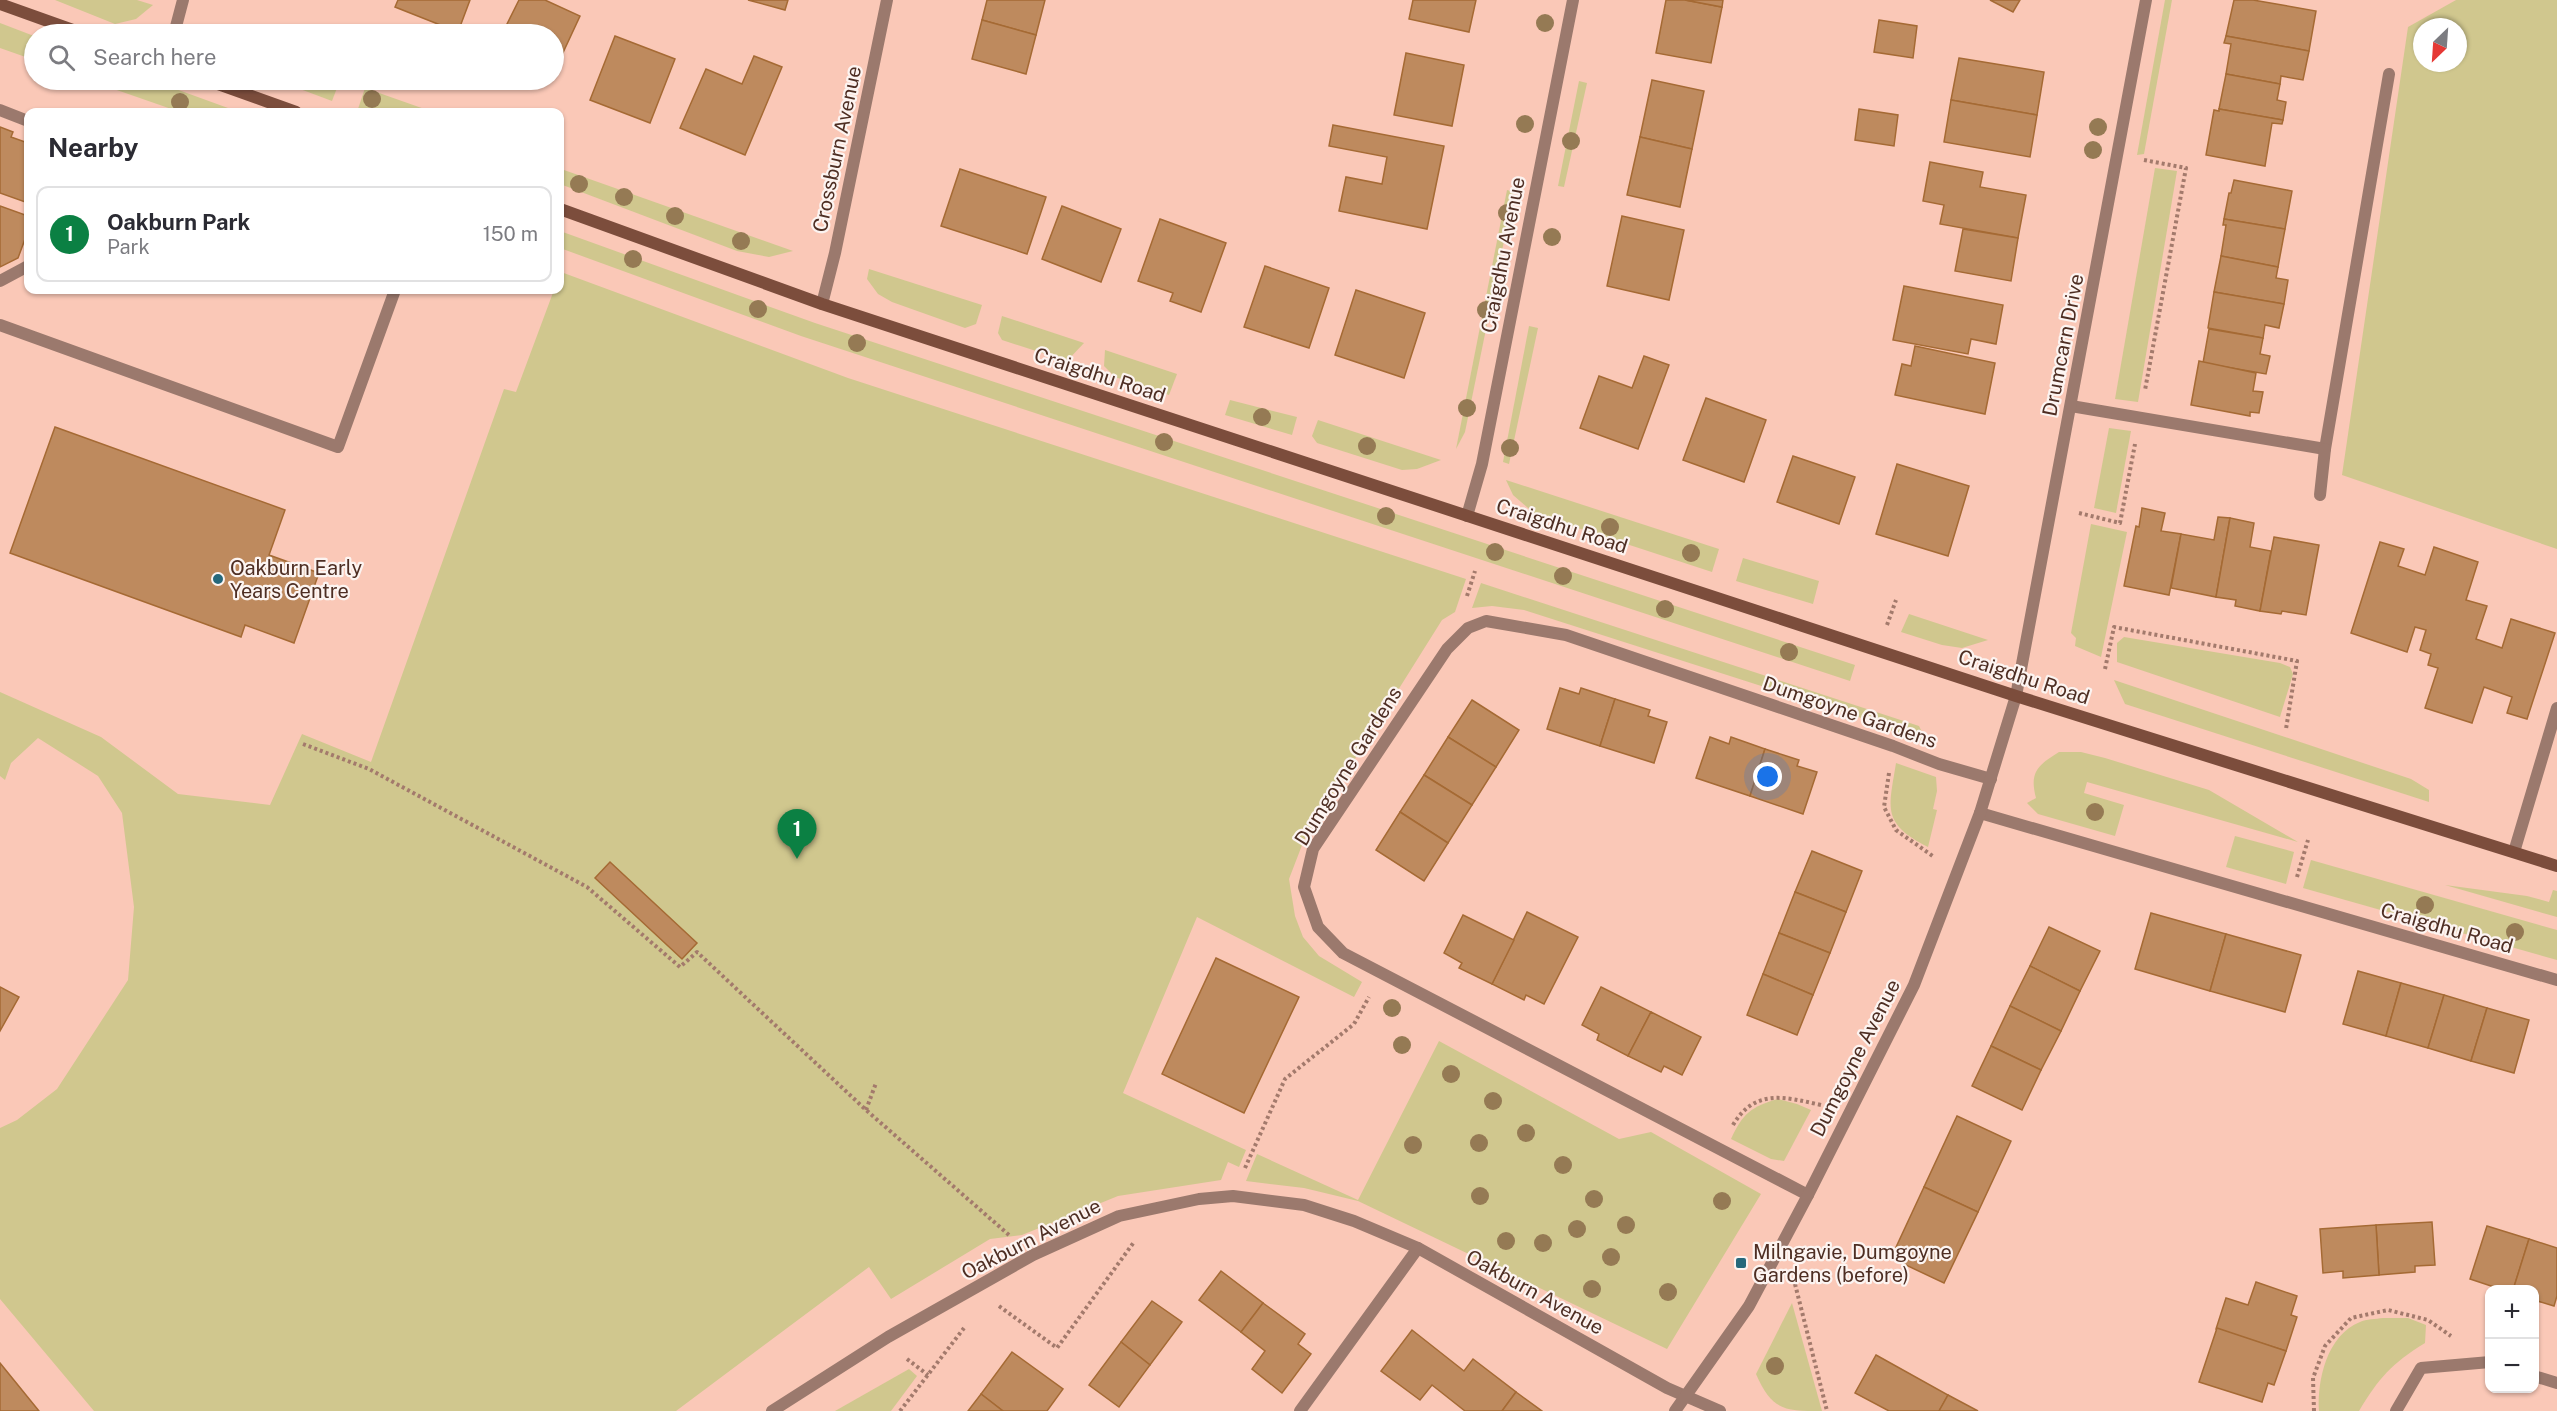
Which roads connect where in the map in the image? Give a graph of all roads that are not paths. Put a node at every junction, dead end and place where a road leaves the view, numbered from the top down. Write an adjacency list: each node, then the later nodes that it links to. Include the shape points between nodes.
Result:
1 (183, 0): 7 (street)
2 (887, 0): 17 (street, Crossburn Avenue)
3 (1573, 0): 22 (street, Craigdhu Avenue, via 1484,452)
4 (2146, 0): 19 (street, Drumcarn Drive)
5 (0, 3): 6 (main road)
6 (57, 24)
7 (177, 24)
8 (2389, 74): 20 (street)
9 (235, 90): 10 (main road)
10 (285, 108)
11 (0, 110): 12 (street)
12 (24, 119)
13 (564, 210): 17 (main road, Craigdhu Road)
14 (24, 268): 15 (street)
15 (0, 281)
16 (394, 294): 18 (street, via 338,447)
17 (822, 304): 22 (main road, Craigdhu Road)
18 (0, 326)
19 (2071, 406): 20 (street); 23 (street, Drumcarn Drive)
20 (2325, 449): 21 (street)
21 (2320, 495)
22 (1467, 516): 23 (main road, Craigdhu Road)
23 (2016, 696): 25 (street, Dumgoyne Avenue); 27 (main road, Craigdhu Road)
24 (2557, 708): 27 (street)
25 (1991, 779): 26 (street, Dumgoyne Avenue); 30 (street, Dumgoyne Gardens, via 1566,635 1486,621 1468,628 1447,649 1313,849 1304,887 1318,927 1343,953)
26 (1980, 813): 29 (street, Craigdhu Road); 30 (street, Dumgoyne Avenue, via 1914,985)
27 (2514, 852): 28 (main road, Craigdhu Road)
28 (2557, 866)
29 (2557, 980)
30 (1808, 1196): 35 (street, Dumgoyne Avenue, via 1749,1306)
31 (1418, 1248): 35 (street, Oakburn Avenue); 36 (street, Oakburn Avenue, via 1354,1221 1304,1206 1233,1196 1119,1216 1033,1255 888,1337); 37 (street)
32 (2485, 1361): 40 (street, via 2421,1368)
33 (2539, 1377): 34 (street)
34 (2557, 1383)
35 (1687, 1396): 38 (street, Dumgoyne Avenue); 39 (street, Oakburn Avenue)
36 (772, 1411)
37 (1300, 1411)
38 (1675, 1411)
39 (1720, 1411)
40 (2396, 1411)

